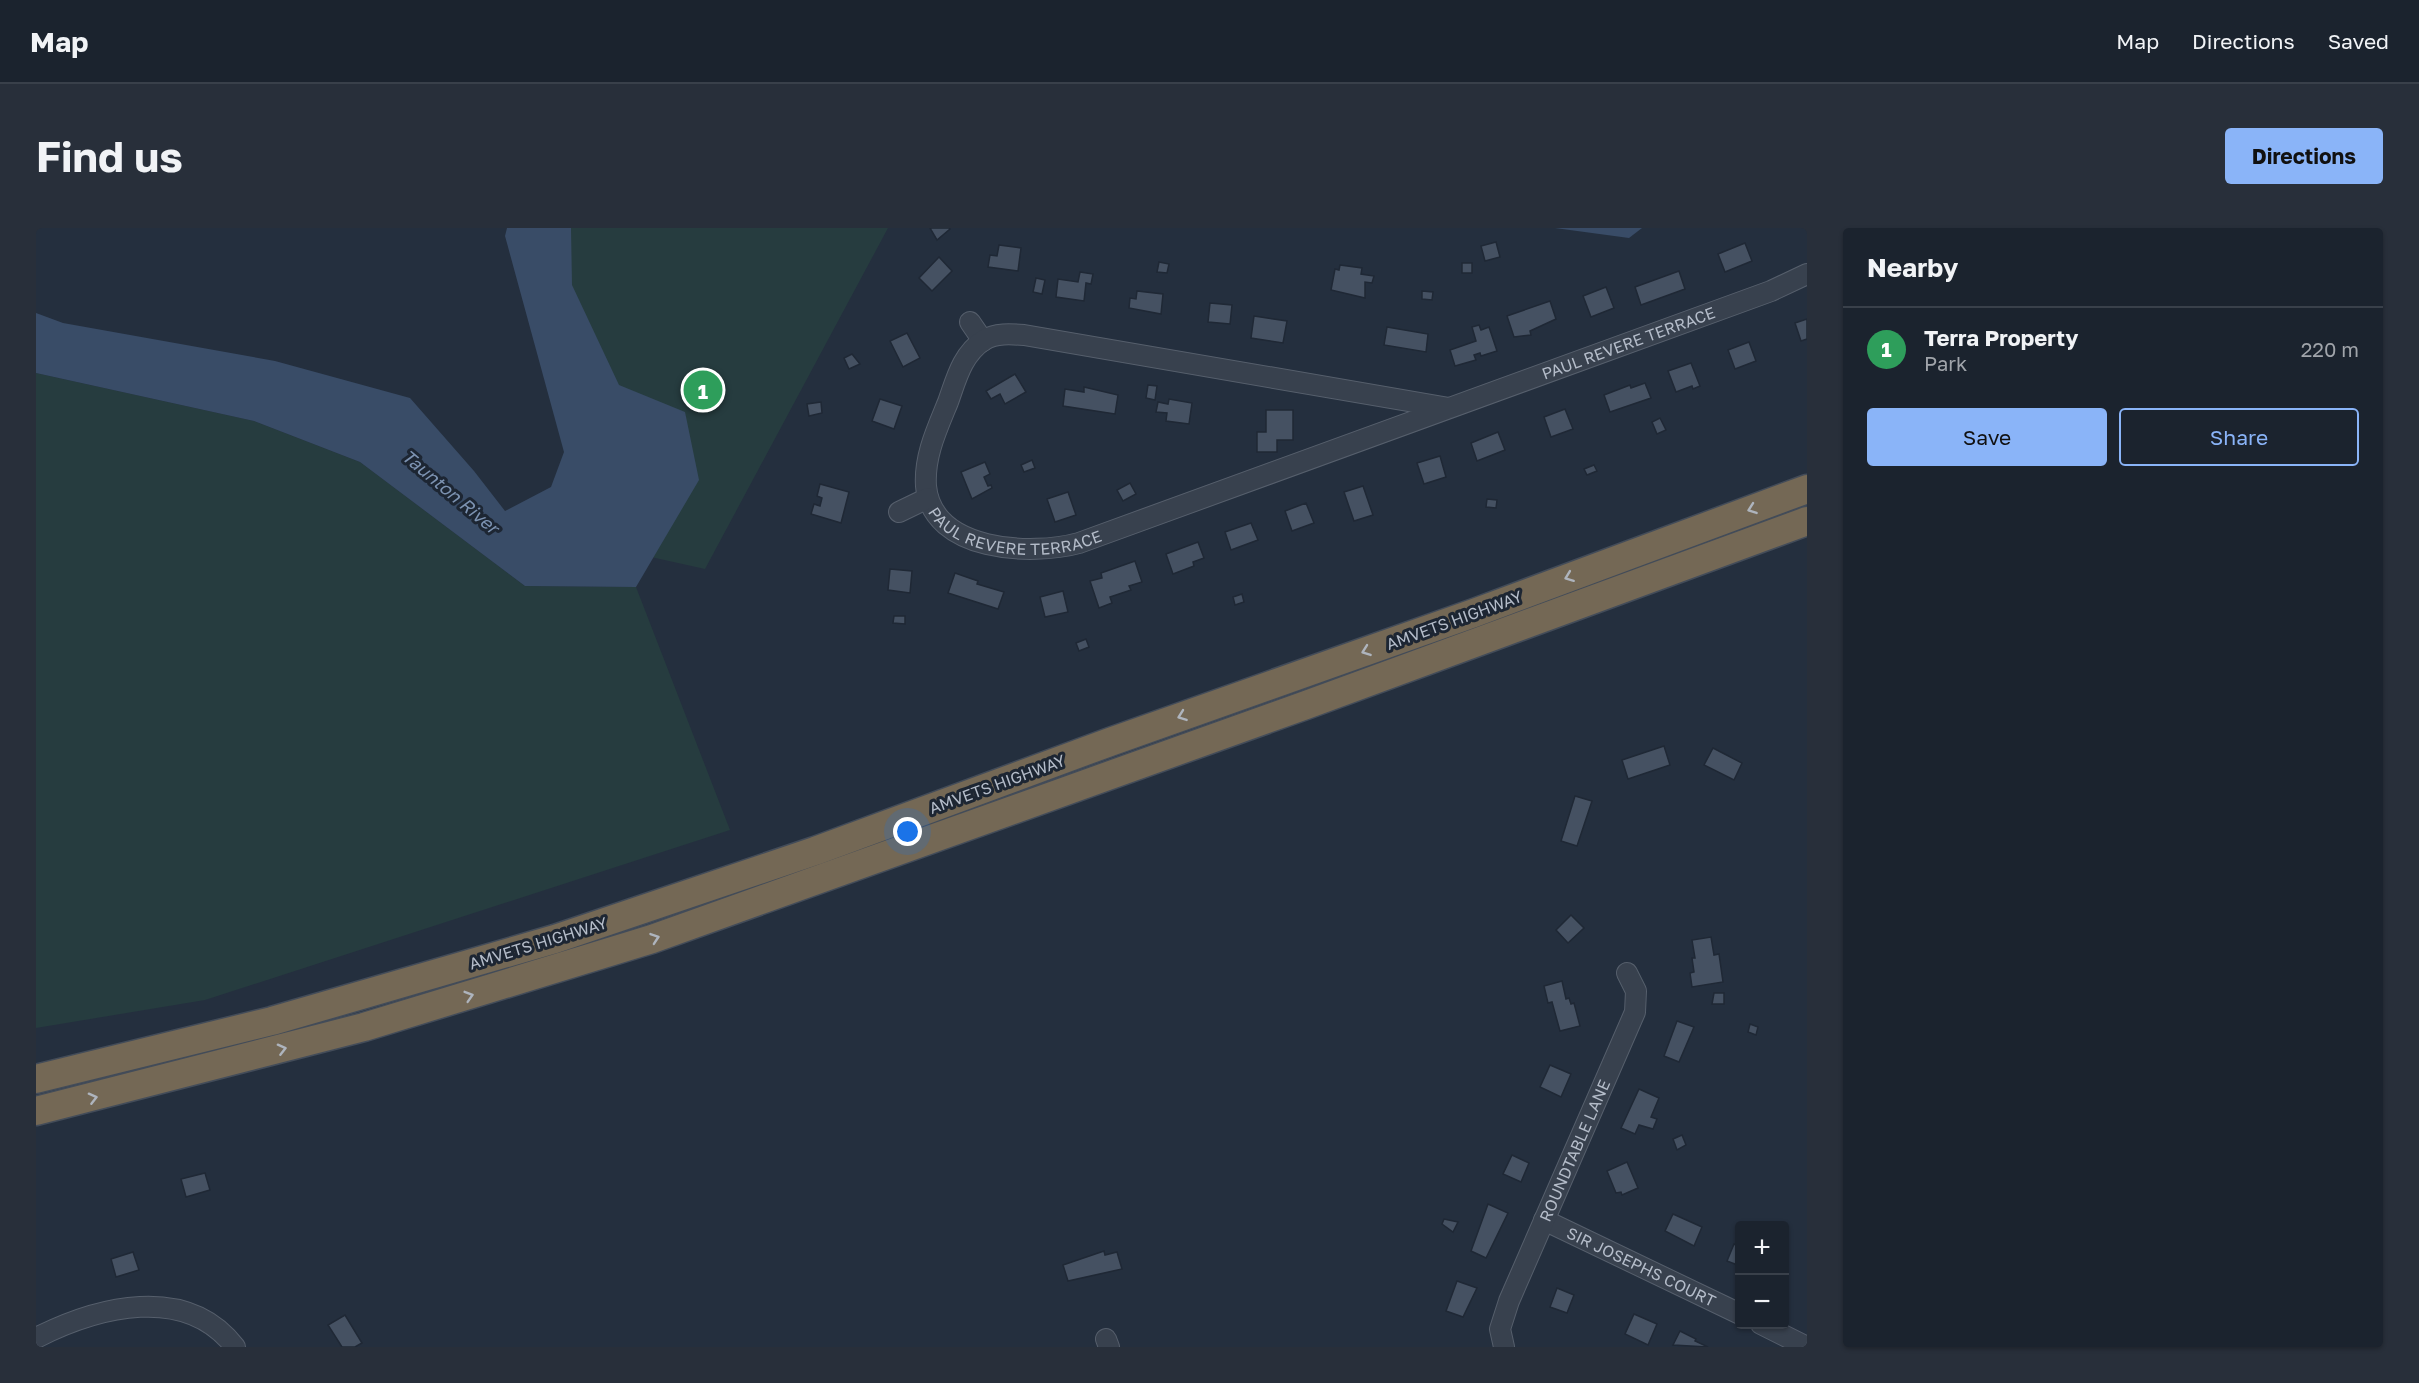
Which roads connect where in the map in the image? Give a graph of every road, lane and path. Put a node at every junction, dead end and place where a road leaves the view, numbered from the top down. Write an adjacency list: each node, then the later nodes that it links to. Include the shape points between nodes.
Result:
1 (1807, 273): 4 (street, PAUL REVERE TERRACE, via 1771,291)
2 (969, 322): 3 (street)
3 (983, 341): 4 (street, PAUL REVERE TERRACE, via 1001,334 1024,335); 6 (street, PAUL REVERE TERRACE, via 964,360 930,450)
4 (1449, 408): 6 (street, PAUL REVERE TERRACE, via 1062,548 1022,551 984,543 956,531)
5 (1807, 489): 10 (highway, AMVETS HIGHWAY, one-way to 10, via 815,851 555,939 272,1021)
6 (928, 498): 7 (street)
7 (899, 512)
8 (1807, 521): 11 (highway, AMVETS HIGHWAY, one-way to 8, via 364,1027 652,939)
9 (1627, 973): 12 (street, ROUNDTABLE LANE, via 1636,991 1635,1012)
10 (36, 1079)
11 (36, 1111)
12 (1544, 1220): 13 (street, SIR JOSEPHS COURT); 16 (street, ROUNDTABLE LANE, via 1509,1301)
13 (1735, 1312)
14 (1771, 1329): 19 (street)
15 (36, 1338): 17 (street, via 102,1313 133,1306 164,1306 208,1322)
16 (1502, 1338): 18 (street, ROUNDTABLE LANE)
17 (235, 1347)
18 (1487, 1347)
19 (1807, 1347)

